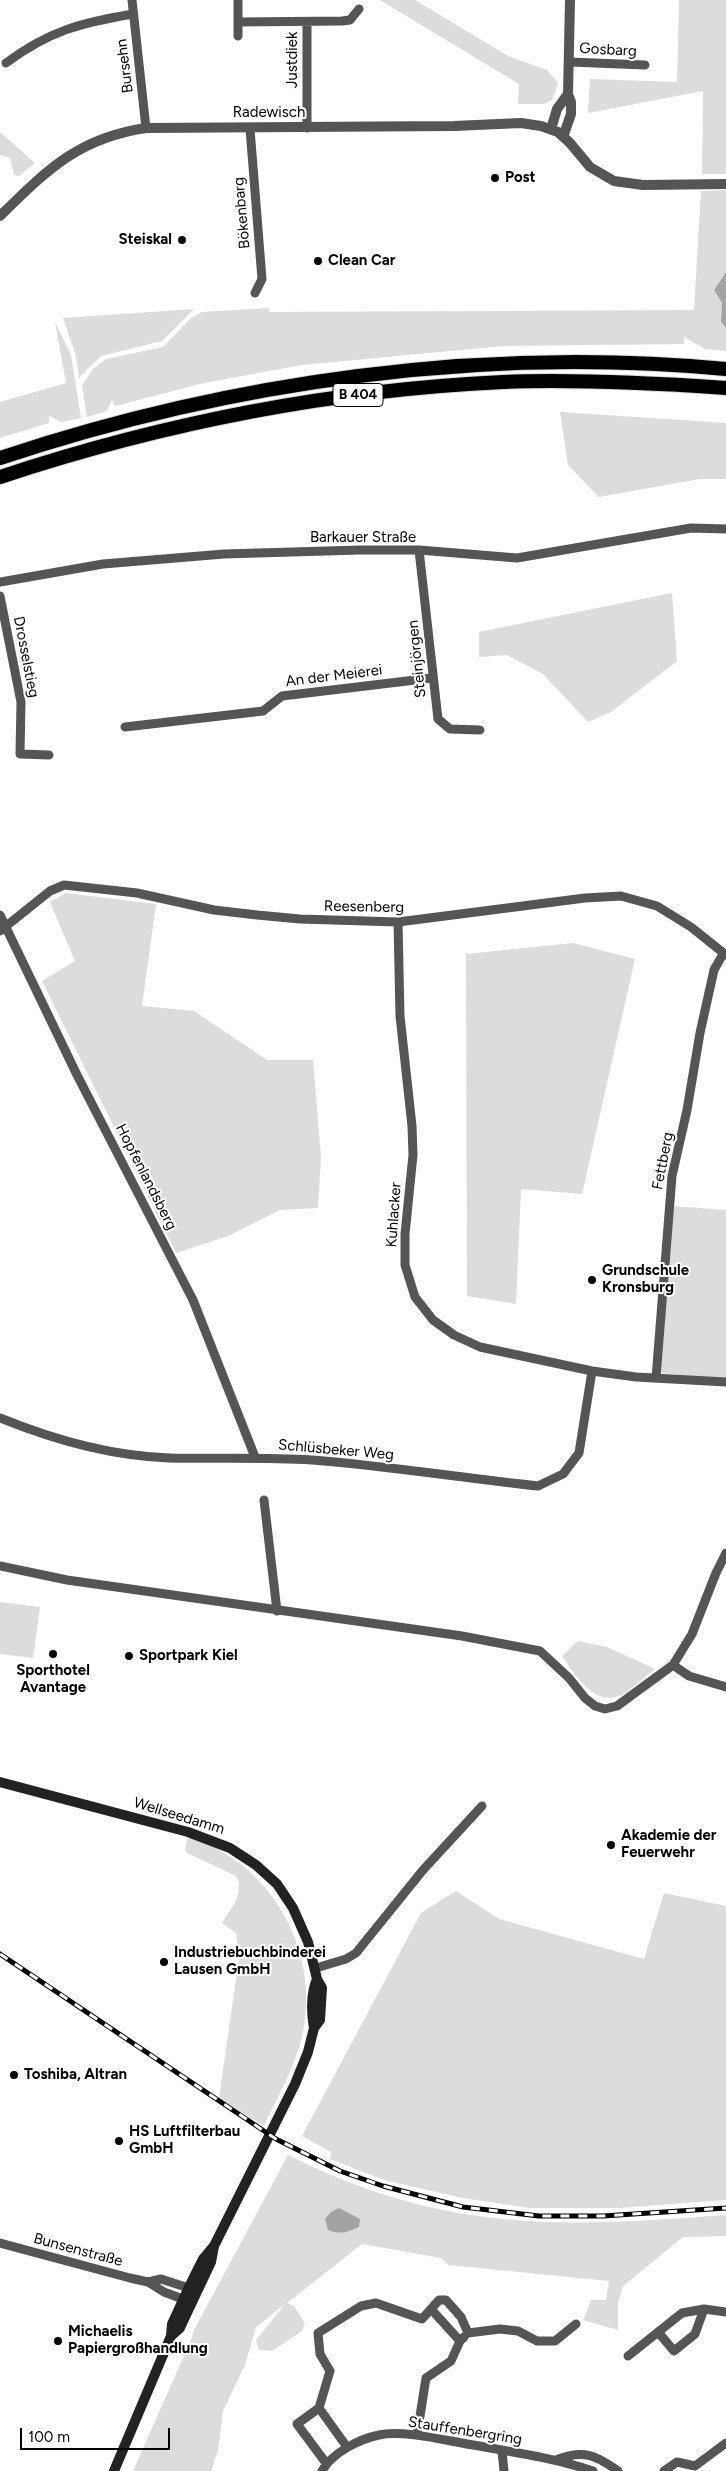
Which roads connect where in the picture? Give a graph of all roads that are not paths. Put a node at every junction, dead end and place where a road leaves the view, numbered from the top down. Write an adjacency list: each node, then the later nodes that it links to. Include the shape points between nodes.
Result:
1 (132, 0): 5 (street, Bursehn)
2 (238, 0): 6 (street)
3 (570, 0): 9 (street)
4 (359, 10): 7 (street, Justdiek, via 350,20)
5 (133, 14): 10 (street, via 94,21 47,36); 13 (street, Bursehn)
6 (238, 22): 7 (street, Justdiek); 8 (street)
7 (307, 23): 14 (street, Justdiek)
8 (238, 36)
9 (570, 62): 11 (street, Gosbarg); 12 (street)
10 (6, 63)
11 (645, 65)
12 (568, 94): 16 (street, via 560,104); 17 (street, via 571,114)
13 (146, 128): 15 (street, Radewisch); 19 (street, Radewisch, via 100,139 76,150)
14 (307, 128): 15 (street, Radewisch); 16 (street, Radewisch, via 521,124)
15 (250, 129): 20 (street, Bökenbarg, via 262,279)
16 (551, 129): 17 (street, Radewisch)
17 (564, 137): 18 (street, Radewisch, via 590,167 614,180 643,185)
18 (726, 184)
19 (0, 216)
20 (255, 293)
21 (726, 369): 23 (highway, B 404, via 564,362 384,373 249,392 174,408)
22 (726, 388): 24 (highway, B 404, via 505,382 334,398 182,424 86,449)
23 (0, 458)
24 (0, 477)
25 (726, 530): 26 (street, Barkauer Straße, via 691,528 518,558)
26 (419, 550): 27 (street, Barkauer Straße, via 224,554 103,564); 29 (street, Steinjörgen)
27 (0, 582)
28 (0, 596): 32 (street, Drosselstieg, via 20,694 20,754)
29 (432, 678): 30 (street, An der Meierei, via 282,696 263,711); 31 (street, Steinjörgen, via 438,719 450,729)
30 (125, 727)
31 (480, 730)
32 (49, 755)
33 (0, 915): 35 (street, Hopfenlandsberg)
34 (398, 922): 35 (street, Reesenberg, via 300,920 214,910 137,893 64,885 50,891); 36 (street, Reesenberg, via 621,896 657,906 702,935); 37 (street, Kuhlacker, via 400,1016 413,1155 405,1265 415,1297 433,1320 454,1335 480,1347)
35 (3, 928): 41 (street, Hopfenlandsberg, via 193,1300)
36 (724, 954): 38 (street, Fettberg, via 714,970 672,1176)
37 (592, 1371): 38 (street, Kuhlacker); 41 (street, Schlüsbeker Weg, via 579,1453 563,1474 538,1486 385,1467)
38 (656, 1378): 39 (street, Kuhlacker)
39 (726, 1382)
40 (0, 1418): 41 (street, Schlüsbeker Weg, via 82,1446 118,1453 167,1458)
41 (256, 1457)
42 (264, 1500): 45 (street)
43 (726, 1553): 46 (street, via 692,1634)
44 (0, 1566): 45 (street, via 67,1580)
45 (276, 1611): 46 (street, via 462,1636 540,1651 585,1698 605,1709 617,1706)
46 (673, 1665): 47 (street, via 689,1676)
47 (726, 1687)
48 (0, 1782): 50 (main road, Wellseedamm, via 188,1832 230,1848 264,1872 286,1896 306,1934)
49 (482, 1806): 50 (street, via 423,1870 356,1953)
50 (316, 1968): 53 (main road, Wellseedamm, via 314,2028 299,2076 214,2246 211,2262)
51 (0, 2243): 52 (street, Bunsenstraße)
52 (148, 2282): 53 (street, Bunsenstraße, via 161,2279); 54 (street, Bunsenstraße)
53 (193, 2289): 54 (main road, Wellseedamm)
54 (188, 2301): 70 (main road, Wellseedamm, via 172,2324 171,2336)
55 (431, 2309): 60 (street, via 439,2300 446,2300 461,2317); 61 (street); 63 (street, via 422,2319 376,2303 361,2306 318,2333 320,2354 330,2371)
56 (704, 2309): 57 (street); 59 (street, via 682,2313); 59 (street, via 695,2334 674,2351)
57 (726, 2312)
58 (576, 2324): 60 (street, via 555,2341 537,2341 518,2331 500,2329)
59 (658, 2332): 62 (street)
60 (468, 2333): 61 (street)
61 (460, 2341): 64 (street, via 451,2362 426,2378)
62 (628, 2356)
63 (319, 2408): 65 (street); 69 (street, via 297,2424)
64 (418, 2436): 65 (street, Stauffenbergring, via 380,2434); 67 (street, Stauffenbergring)
65 (347, 2447): 69 (street, Stauffenbergring)
66 (724, 2448): 74 (street, via 695,2466 677,2462)
67 (502, 2450): 68 (street, Stauffenbergring); 71 (street)
68 (556, 2460): 72 (street, Stauffenbergring); 73 (street, Stauffenbergring, via 573,2453 600,2458)
69 (324, 2467)
70 (114, 2471)
71 (504, 2471)
72 (593, 2471)
73 (618, 2471)
74 (664, 2471)

